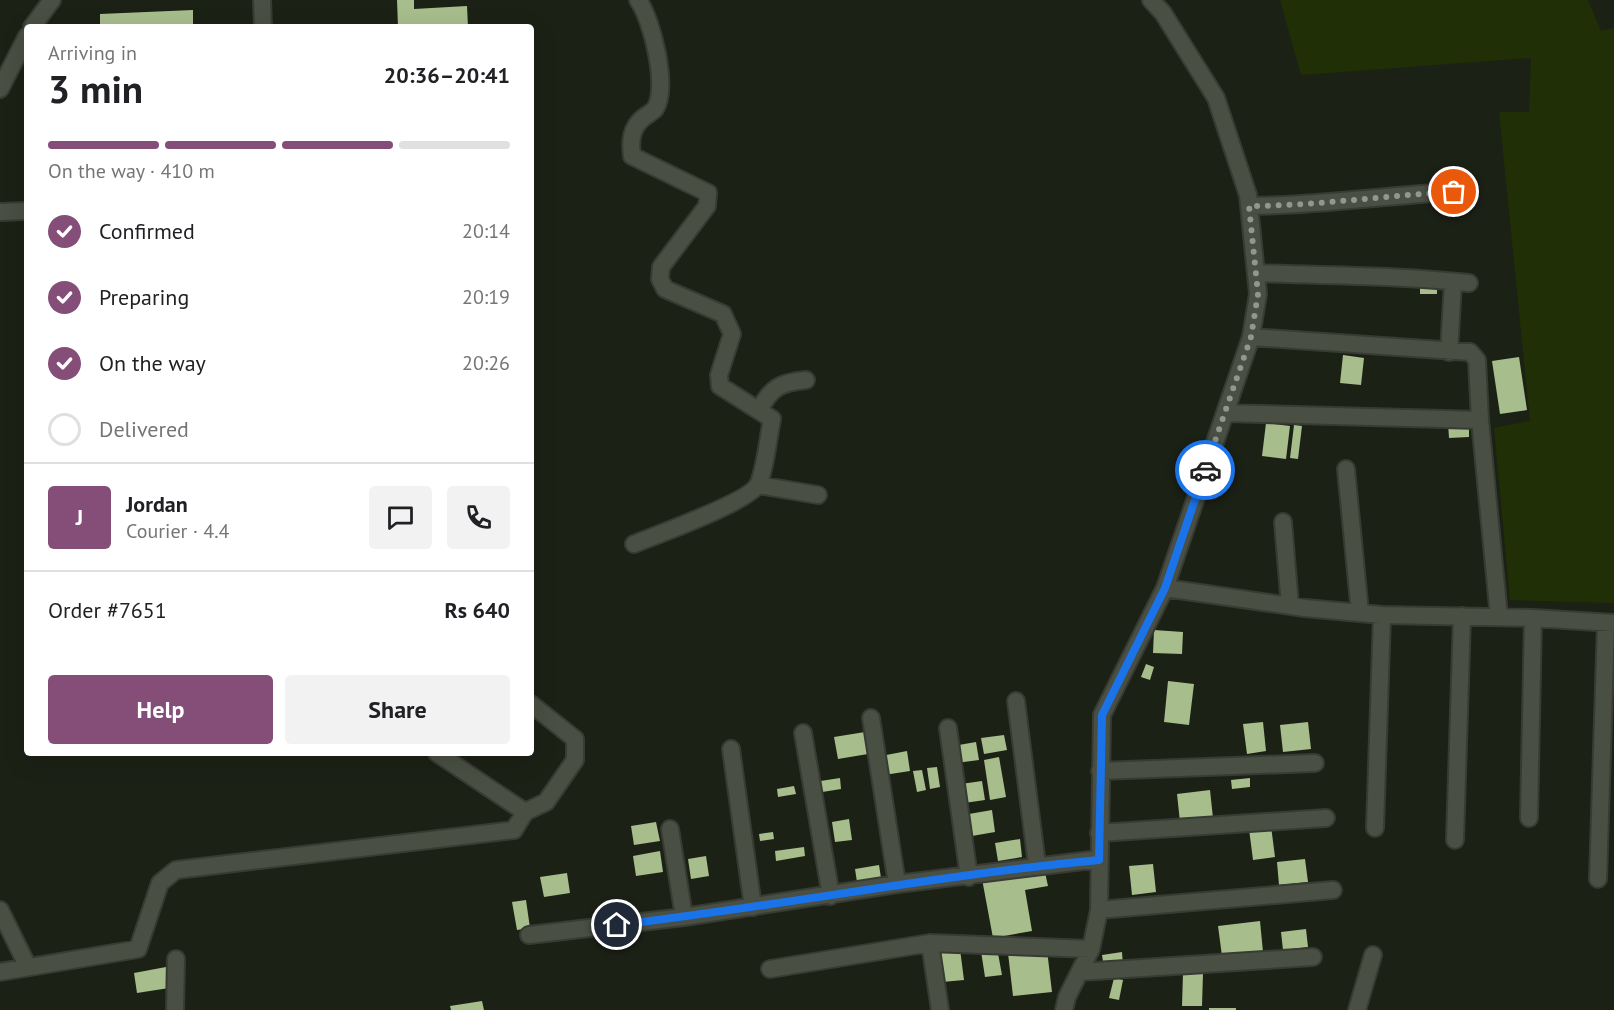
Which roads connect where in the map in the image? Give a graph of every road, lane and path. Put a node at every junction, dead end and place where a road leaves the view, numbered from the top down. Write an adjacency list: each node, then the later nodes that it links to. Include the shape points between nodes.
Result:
1 (52, 0): 5 (street)
2 (262, 0): 6 (street)
3 (638, 0): 17 (street, via 647,12 657,54 658,96 655,108 637,123 630,140 632,156 708,193 707,206 661,267 660,279 665,289 723,314 732,334 719,375 720,386)
4 (1151, 0): 10 (street, via 1216,98)
5 (34, 24)
6 (263, 24)
7 (24, 42): 8 (street)
8 (0, 89)
9 (1454, 192): 10 (street, via 1305,206)
10 (1249, 206): 13 (street)
11 (24, 211): 12 (street)
12 (0, 212)
13 (1256, 273): 14 (street, via 1258,294); 15 (street, via 1399,276 1461,283)
14 (1251, 337): 15 (street); 18 (street)
15 (1449, 352): 19 (street, via 1470,352 1477,360)
16 (806, 380): 17 (street, via 779,384 767,394)
17 (759, 411): 21 (street, via 772,419)
18 (1225, 412): 19 (street); 25 (street)
19 (1480, 420): 30 (street)
20 (1346, 469): 27 (street)
21 (758, 485): 22 (street); 24 (street, via 750,493 703,516)
22 (818, 495)
23 (1283, 522): 26 (street)
24 (634, 544)
25 (1165, 588): 26 (street); 41 (street, via 1102,715)
26 (1290, 606): 27 (street)
27 (1360, 613): 28 (street)
28 (1382, 615): 29 (street); 45 (street)
29 (1461, 616): 30 (street); 48 (street)
30 (1499, 617): 31 (street)
31 (1533, 618): 32 (street); 44 (street)
32 (1610, 623): 52 (street)
33 (1016, 701): 50 (street)
34 (534, 706): 42 (street, via 575,739 575,760 546,802)
35 (871, 718): 53 (street)
36 (948, 728): 51 (street)
37 (804, 733): 55 (street)
38 (730, 749): 56 (street)
39 (441, 756): 42 (street)
40 (1315, 763): 41 (street)
41 (1100, 771): 47 (street)
42 (525, 812): 66 (street, via 514,830 176,870 160,883 138,949)
43 (1326, 818): 47 (street)
44 (1529, 818)
45 (1375, 828)
46 (670, 829): 59 (street)
47 (1100, 833): 49 (street)
48 (1455, 840)
49 (1099, 860): 50 (street); 58 (street)
50 (1037, 865): 51 (street)
51 (969, 877): 53 (street)
52 (1598, 879)
53 (897, 884): 55 (street)
54 (1333, 890): 58 (street)
55 (831, 896): 56 (street)
56 (753, 908): 59 (street)
57 (0, 910): 66 (street)
58 (1099, 910): 62 (street)
59 (684, 917): 60 (street)
60 (529, 935)
61 (930, 942): 62 (street); 67 (street); 71 (street)
62 (1091, 949): 69 (street)
63 (1373, 955): 73 (street)
64 (1313, 957): 69 (street)
65 (176, 959): 70 (street)
66 (28, 967): 68 (street)
67 (770, 969)
68 (0, 972)
69 (1080, 972): 72 (street)
70 (175, 1010)
71 (940, 1010)
72 (1064, 1010)
73 (1357, 1010)

